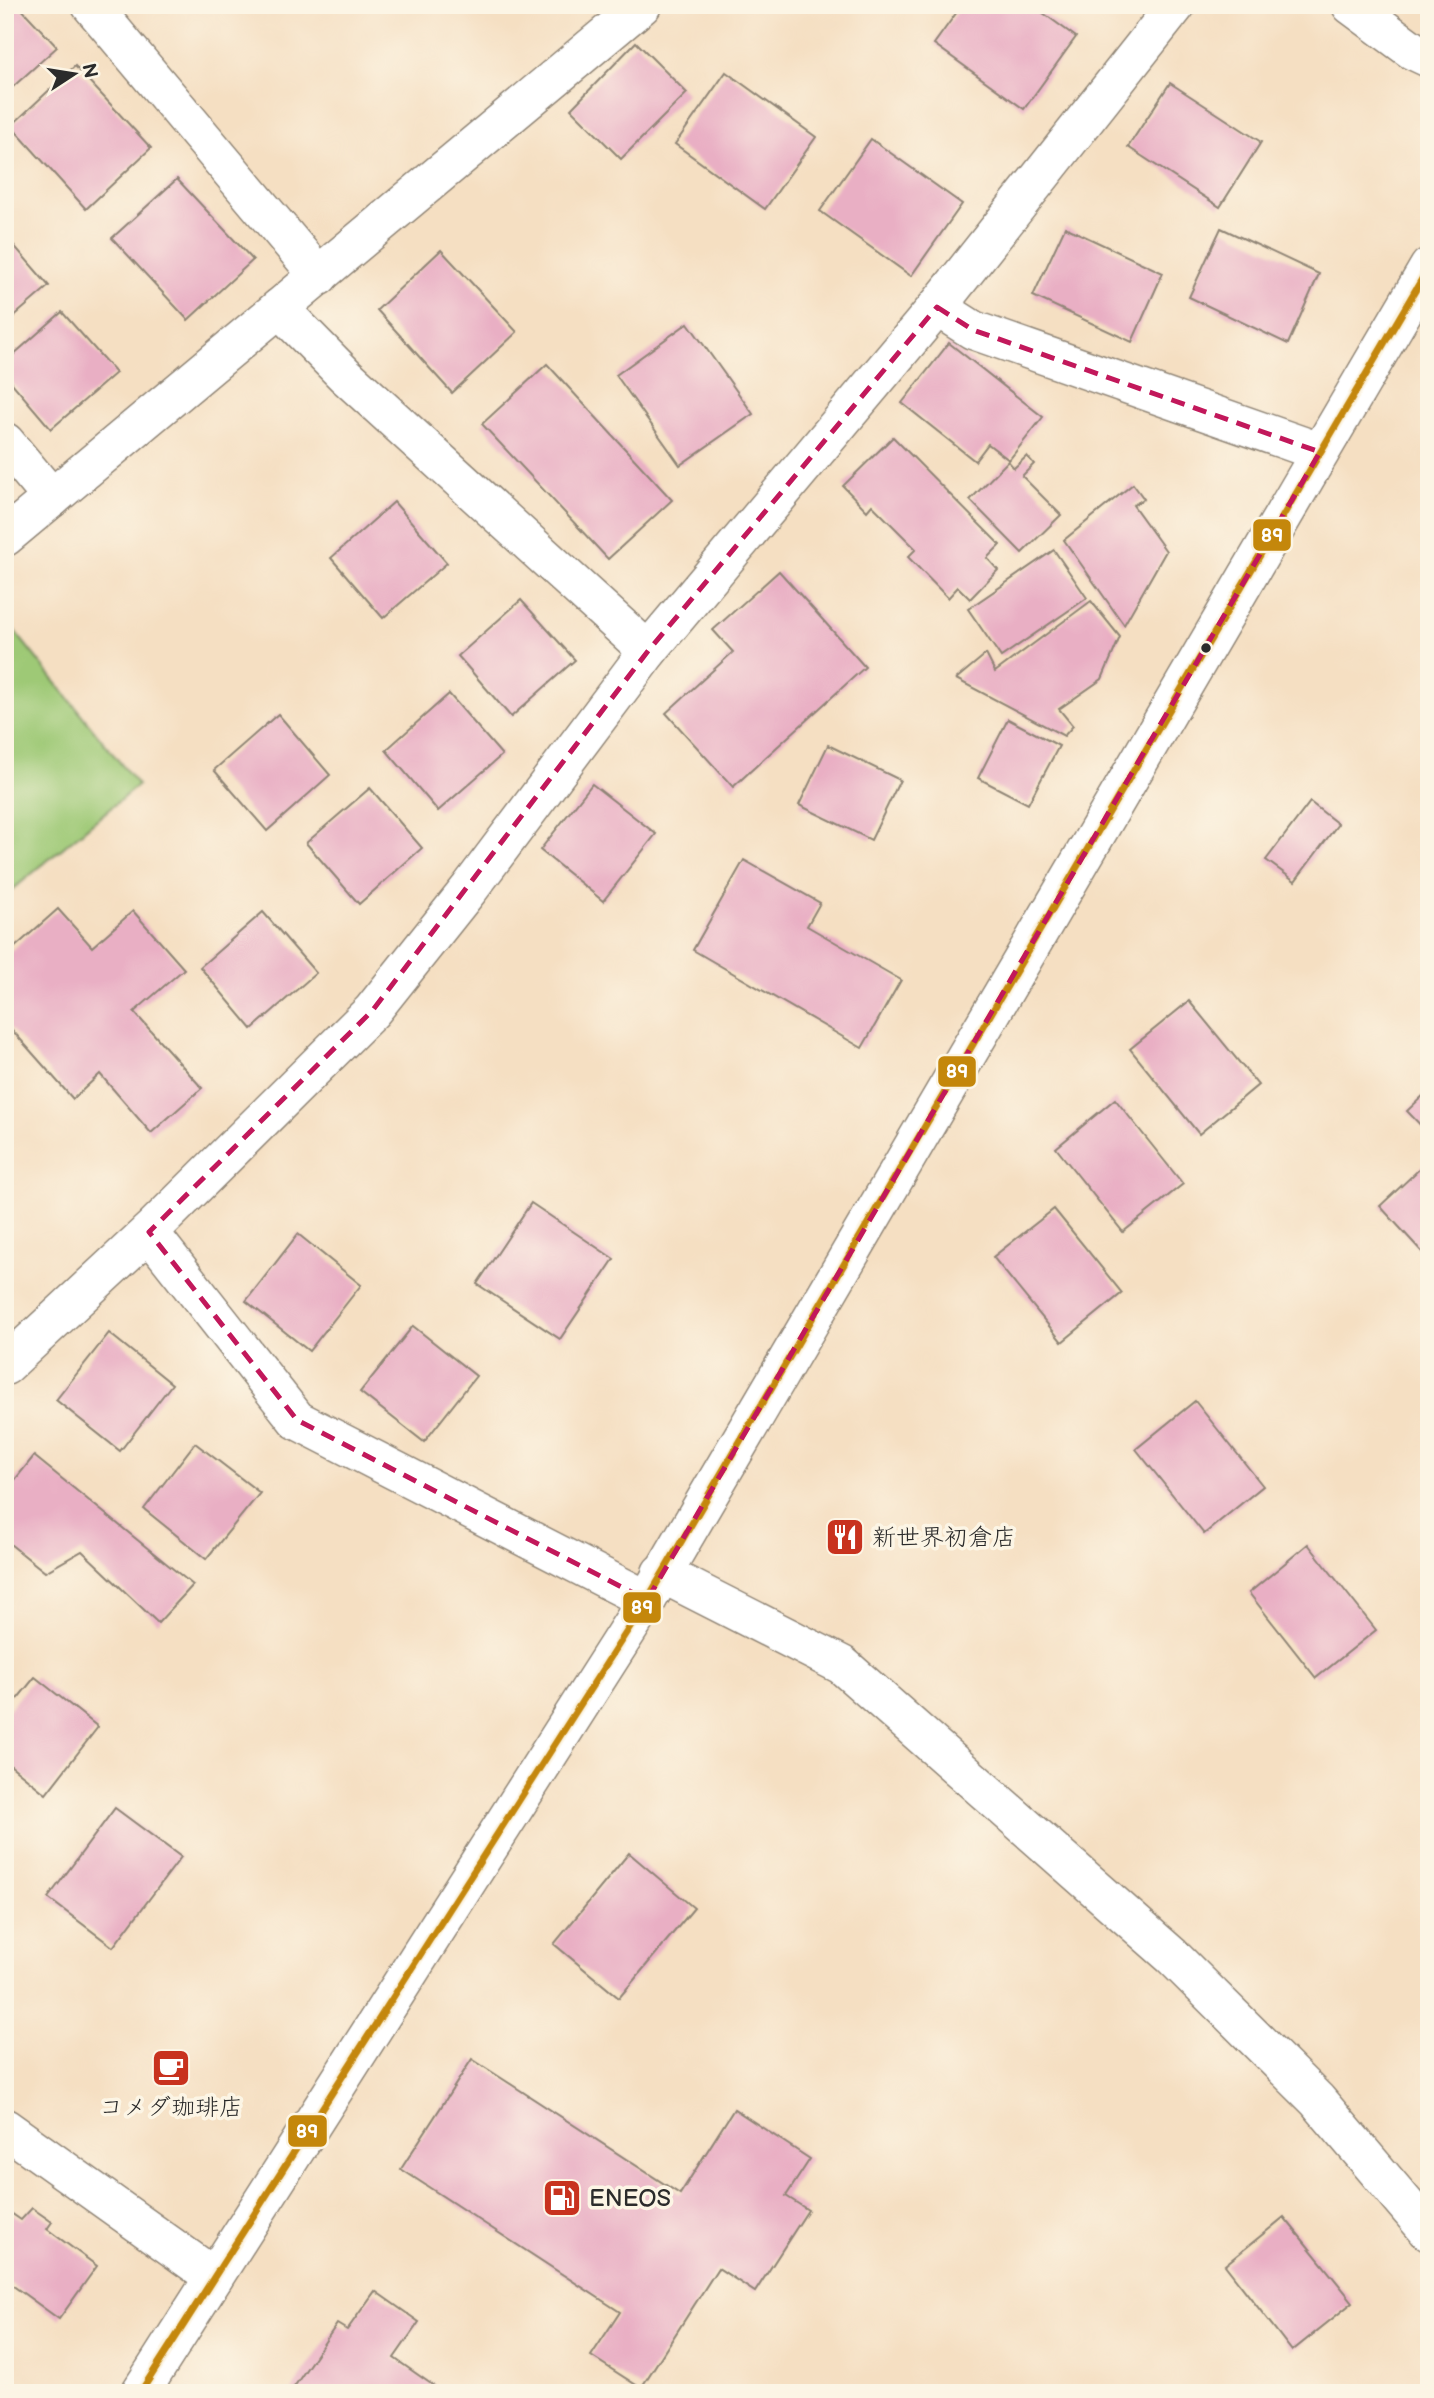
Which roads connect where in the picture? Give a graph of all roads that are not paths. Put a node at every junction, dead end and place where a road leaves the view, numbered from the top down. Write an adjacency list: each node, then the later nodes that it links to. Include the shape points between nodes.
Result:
1 (91, 5): 7 (street)
2 (642, 5): 7 (street)
3 (1176, 5): 8 (street)
4 (1351, 5): 5 (street)
5 (1429, 58)
6 (1429, 267): 11 (street)
7 (319, 276): 9 (street)
8 (937, 307): 11 (street, via 973,330); 14 (street)
9 (279, 308): 12 (street); 14 (street, via 345,375)
10 (5, 442): 12 (street)
11 (1320, 452): 17 (street)
12 (52, 498): 13 (street)
13 (5, 537)
14 (649, 651): 15 (street, via 372,1011)
15 (149, 1232): 16 (street); 17 (street, via 297,1420)
16 (5, 1366)
17 (654, 1586): 19 (street, via 842,1665 1172,1956 1317,2100); 20 (street)
18 (5, 2128): 20 (street)
19 (1429, 2232)
20 (214, 2277): 21 (street)
21 (140, 2393)

